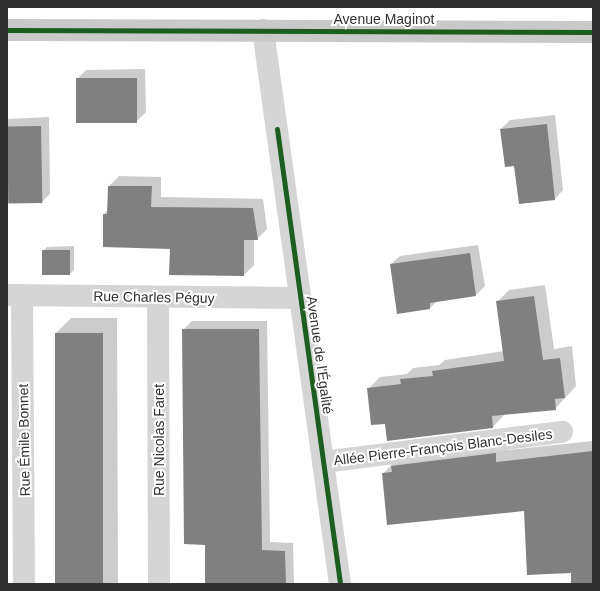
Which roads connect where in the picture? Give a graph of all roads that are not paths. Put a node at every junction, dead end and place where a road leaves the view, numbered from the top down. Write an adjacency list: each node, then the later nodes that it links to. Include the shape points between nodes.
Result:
1 (7, 30): 2 (main road, Avenue Maginot)
2 (263, 30): 3 (main road, Avenue Maginot); 6 (street, Avenue de l'Égalité)
3 (593, 32)
4 (15, 295): 5 (street, Rue Charles Péguy); 9 (street, Rue Émile Bonnet)
5 (158, 297): 6 (street, Rue Charles Péguy); 10 (street, Rue Nicolas Faret)
6 (300, 298): 8 (street, Avenue de l'Égalité)
7 (562, 432): 8 (street, Allée Pierre-François Blanc-Desiles)
8 (323, 462): 11 (street, Avenue de l'Égalité)
9 (24, 584)
10 (159, 584)
11 (340, 584)

